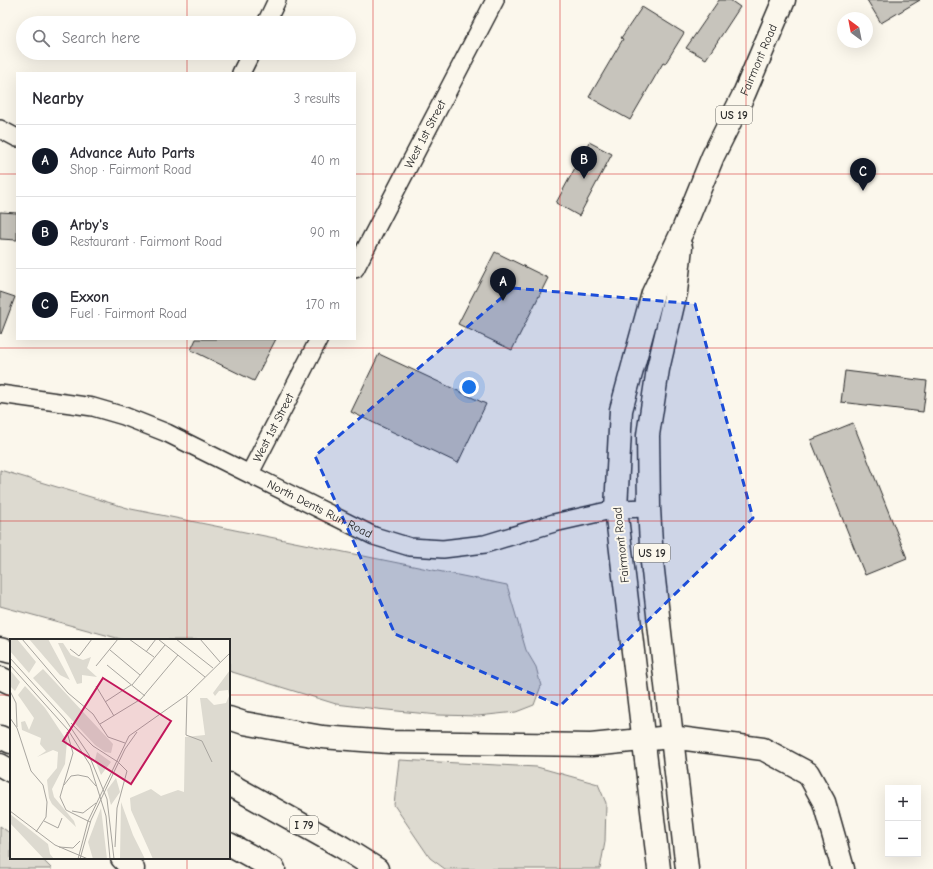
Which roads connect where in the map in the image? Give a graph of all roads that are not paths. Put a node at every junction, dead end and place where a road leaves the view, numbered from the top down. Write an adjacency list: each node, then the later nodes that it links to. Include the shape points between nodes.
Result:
1 (277, 0): 4 (street)
2 (495, 0): 10 (street, West 1st Street)
3 (784, 0): 9 (main road, Fairmont Road / US 19, via 744,94 713,156)
4 (269, 16)
5 (248, 60): 6 (street)
6 (242, 72)
7 (0, 129): 8 (street)
8 (16, 137)
9 (683, 230): 14 (main road, Fairmont Road / US 19, via 676,292 658,369 648,435); 15 (main road, Fairmont Road / US 19, via 653,293 621,410)
10 (356, 267)
11 (318, 340): 13 (street, West 1st Street)
12 (0, 394): 13 (street, North Dents Run Road, via 93,407 124,416 167,433)
13 (250, 473): 15 (street, North Dents Run Road, via 374,536 410,547 444,549 485,544 554,523)
14 (649, 508): 15 (street, North Dents Run Road); 22 (main road, Fairmont Road / US 19, via 658,627)
15 (616, 509): 23 (main road, Fairmont Road / US 19)
16 (0, 649): 17 (main road)
17 (10, 652)
18 (0, 678): 19 (main road)
19 (10, 683)
20 (230, 718): 23 (main road, via 322,737 388,742 591,745)
21 (0, 737): 24 (main road)
22 (671, 737): 23 (main road); 34 (main road, Fairmont Road / US 19); 35 (main road, via 762,748 808,773 824,802)
23 (644, 741): 33 (main road, Fairmont Road / US 19)
24 (10, 742)
25 (0, 765): 26 (main road)
26 (10, 770)
27 (230, 785): 32 (main road, I 79)
28 (230, 845): 31 (main road)
29 (123, 859): 30 (main road)
30 (133, 869)
31 (274, 869)
32 (377, 869)
33 (659, 869)
34 (687, 869)
35 (843, 869)

